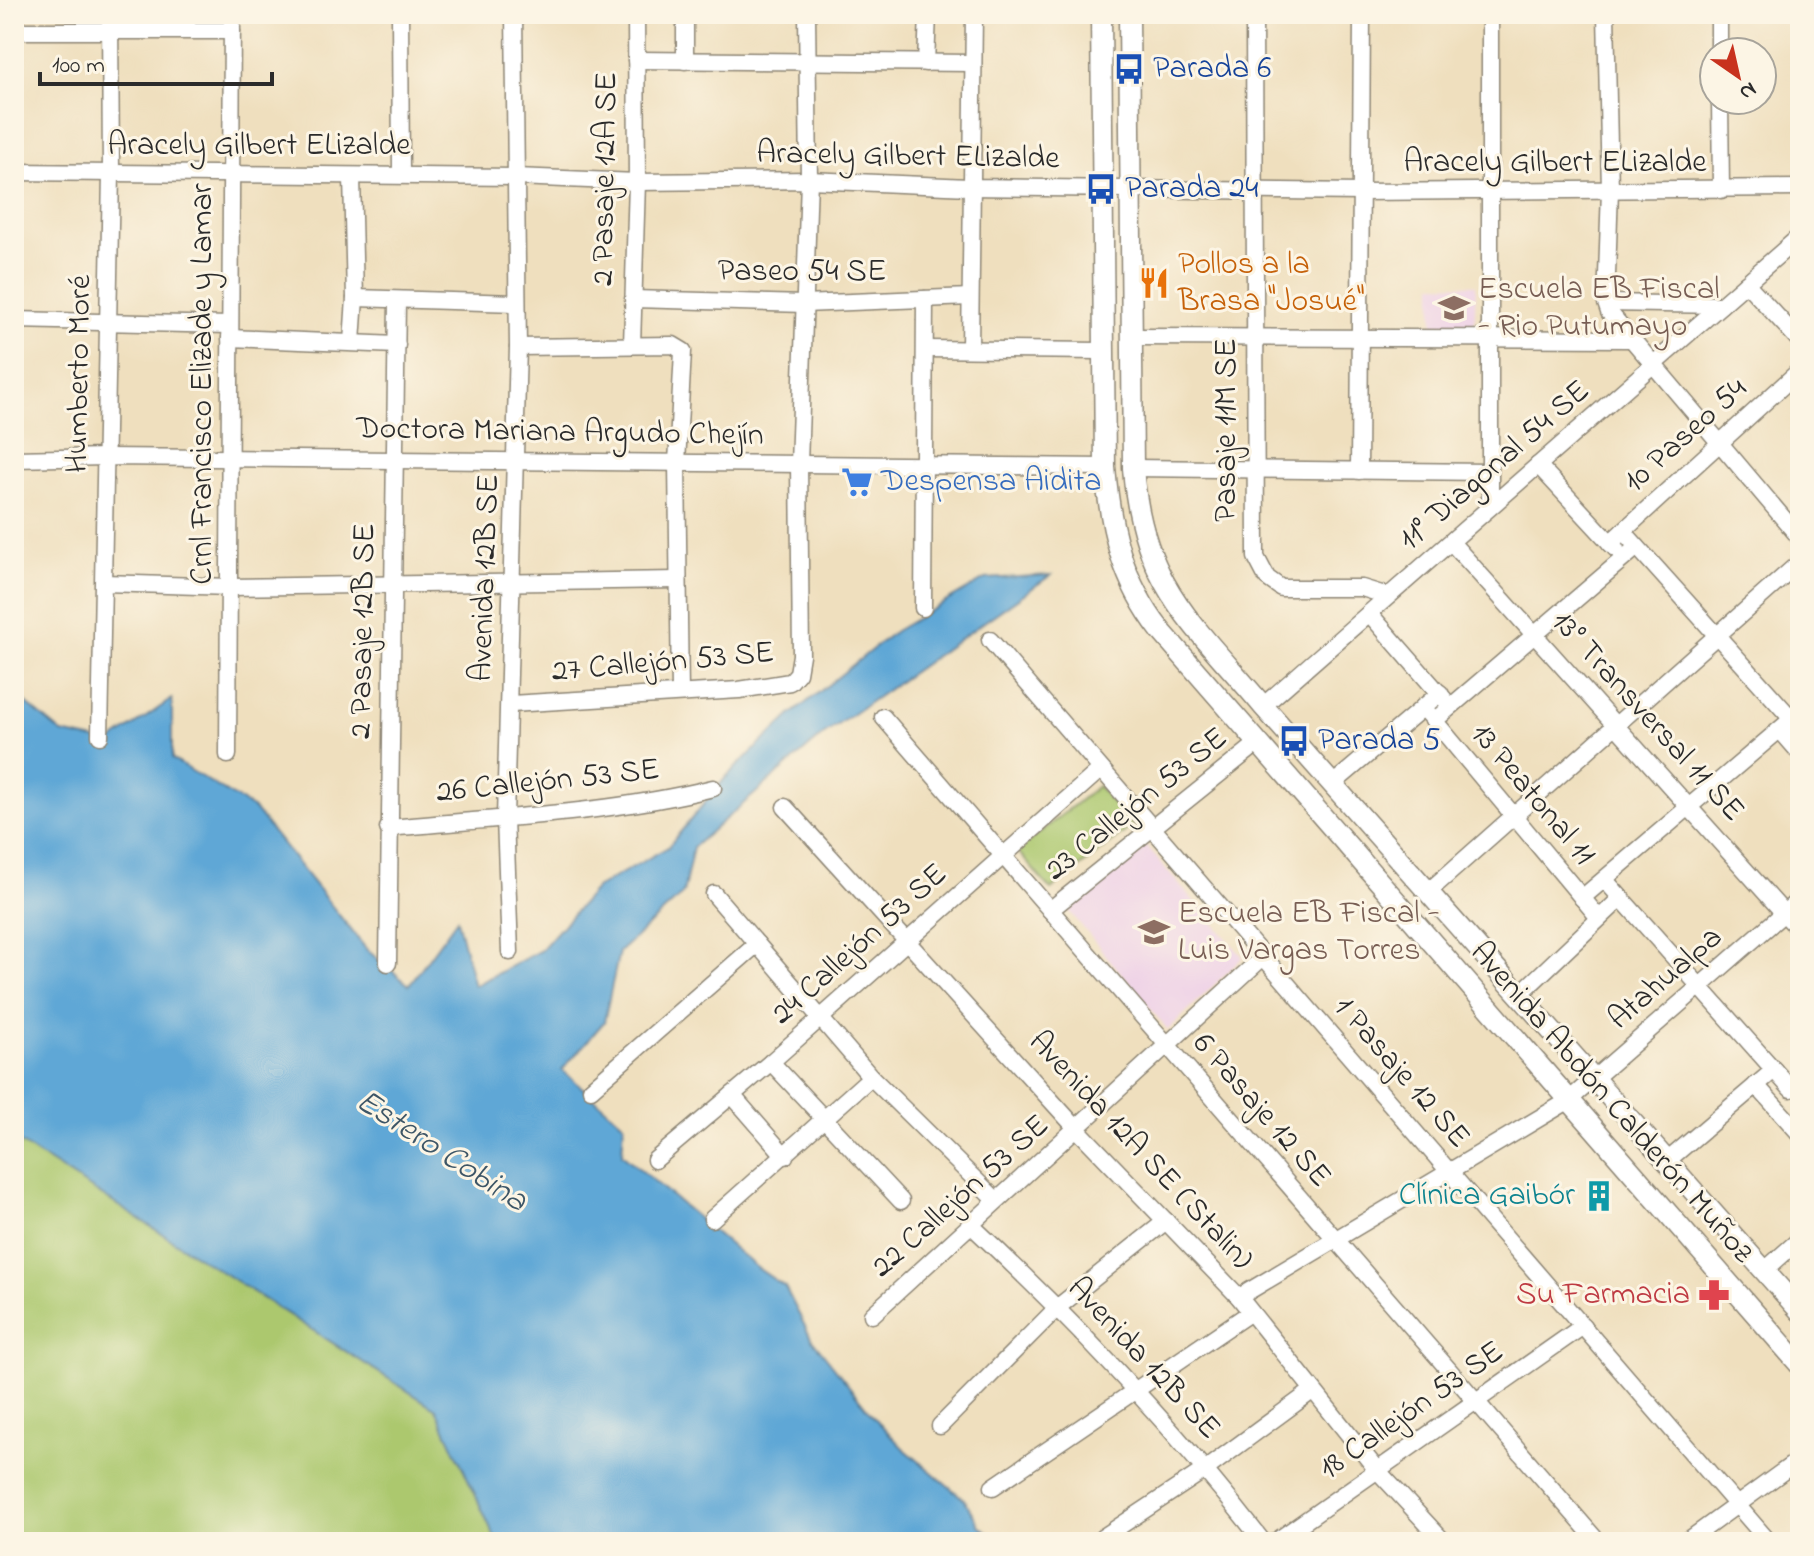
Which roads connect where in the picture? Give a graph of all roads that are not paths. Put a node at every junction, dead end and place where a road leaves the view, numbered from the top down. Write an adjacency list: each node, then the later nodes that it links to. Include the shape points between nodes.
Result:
1 (400, 14): 28 (street)
2 (514, 14): 30 (street, Avenida 12B SE)
3 (636, 14): 19 (street, 2 Pasaje 12A SE)
4 (685, 14): 21 (street)
5 (807, 14): 20 (street)
6 (928, 14): 22 (street)
7 (974, 14): 23 (street)
8 (1101, 14): 35 (main road, Avenida Abdón Calderón Muñoz)
9 (1129, 14): 36 (main road, Avenida Abdón Calderón Muñoz)
10 (1254, 14): 39 (street, Pasaje 11M SE)
11 (1362, 14): 41 (street)
12 (1490, 14): 40 (street)
13 (1606, 14): 37 (street)
14 (1719, 14): 18 (street)
15 (110, 22): 16 (street); 17 (street); 26 (street, Humberto Moré)
16 (232, 23): 27 (street, Crnl Francisco Elizade y Lamar)
17 (14, 31)
18 (1719, 36)
19 (636, 60): 21 (street); 32 (street, 2 Pasaje 12A SE)
20 (809, 60): 21 (street); 22 (street); 31 (street)
21 (685, 61)
22 (926, 63): 23 (street)
23 (973, 63): 33 (street)
24 (1720, 116): 38 (street)
25 (14, 172): 26 (street, Aracely Gilbert ELizalde)
26 (111, 174): 27 (street, Aracely Gilbert ELizalde); 54 (street, Humberto Moré)
27 (232, 174): 29 (street, Aracely Gilbert ELizalde); 55 (street, Crnl Francisco Elizade y Lamar)
28 (401, 175): 29 (street, Aracely Gilbert ELizalde); 30 (street, Aracely Gilbert ELizalde)
29 (352, 177): 45 (street)
30 (516, 177): 32 (street, Aracely Gilbert ELizalde); 49 (street, Avenida 12B SE)
31 (809, 180): 32 (street, Aracely Gilbert ELizalde); 33 (street, Aracely Gilbert ELizalde); 51 (street)
32 (637, 182): 46 (street, 2 Pasaje 12A SE)
33 (969, 187): 35 (street, Aracely Gilbert ELizalde); 44 (street)
34 (1800, 188): 38 (street, Aracely Gilbert ELizalde)
35 (1101, 189): 36 (street, Aracely Gilbert ELizalde); 68 (main road, Avenida Abdón Calderón Muñoz)
36 (1130, 189): 39 (street, Aracely Gilbert ELizalde); 57 (main road, Avenida Abdón Calderón Muñoz)
37 (1610, 190): 38 (street, Aracely Gilbert ELizalde); 40 (street, Aracely Gilbert ELizalde); 50 (street)
38 (1721, 190)
39 (1255, 191): 41 (street, Aracely Gilbert ELizalde); 58 (street, Pasaje 11M SE)
40 (1489, 191): 41 (street, Aracely Gilbert ELizalde); 56 (street)
41 (1361, 192): 59 (street)
42 (1800, 236): 43 (street, 11° Diagonal 54 SE)
43 (1746, 283): 52 (street, 11° Diagonal 54 SE); 61 (street)
44 (970, 297): 47 (street, Paseo 54 SE); 67 (street)
45 (355, 298): 48 (street); 62 (street)
46 (633, 299): 51 (street, Paseo 54 SE); 64 (street, 2 Pasaje 12A SE)
47 (925, 299): 51 (street, Paseo 54 SE); 66 (street)
48 (397, 301): 49 (street); 63 (street, 2 Pasaje 12B SE)
49 (516, 303): 65 (street, Avenida 12B SE)
50 (1606, 303): 52 (street); 60 (street)
51 (804, 304): 78 (street)
52 (1721, 305): 69 (street, 11° Diagonal 54 SE)
53 (14, 320): 54 (street)
54 (109, 320): 55 (street); 72 (street, Humberto Moré)
55 (229, 331): 62 (street); 74 (street, Crnl Francisco Elizade y Lamar)
56 (1489, 336): 59 (street); 60 (street); 85 (street)
57 (1132, 337): 58 (street); 82 (main road, Avenida Abdón Calderón Muñoz)
58 (1255, 337): 59 (street); 83 (street, Pasaje 11M SE)
59 (1360, 337): 84 (street)
60 (1629, 339): 69 (street)
61 (1800, 341)
62 (352, 342): 63 (street)
63 (397, 345): 75 (street, 2 Pasaje 12B SE)
64 (632, 345): 65 (street); 77 (street, via 673,345 683,351)
65 (518, 347): 76 (street, Avenida 12B SE)
66 (927, 349): 67 (street); 79 (street)
67 (970, 349): 68 (street)
68 (1101, 351): 81 (main road, Avenida Abdón Calderón Muñoz)
69 (1652, 366): 71 (street); 80 (street, 11° Diagonal 54 SE)
70 (1799, 372): 71 (street, 10 Paseo 54)
71 (1719, 444): 87 (street, 10 Paseo 54); 88 (street)
72 (106, 457): 73 (street, Doctora Mariana Argudo Chejín); 74 (street, Doctora Mariana Argudo Chejín); 95 (street, Humberto Moré)
73 (14, 459)
74 (227, 459): 75 (street, Doctora Mariana Argudo Chejín); 98 (street, Crnl Francisco Elizade y Lamar)
75 (396, 460): 76 (street, Doctora Mariana Argudo Chejín); 97 (street, 2 Pasaje 12B SE)
76 (517, 461): 77 (street, Doctora Mariana Argudo Chejín); 96 (street, Avenida 12B SE)
77 (677, 463): 78 (street, Doctora Mariana Argudo Chejín); 94 (street)
78 (799, 464): 79 (street, Doctora Mariana Argudo Chejín); 105 (street, 27 Callejón 53 SE, via 798,673 790,682)
79 (925, 465): 81 (street, Doctora Mariana Argudo Chejín); 100 (street)
80 (1538, 465): 86 (street, 11° Diagonal 54 SE); 90 (street)
81 (1105, 467): 114 (main road, Avenida Abdón Calderón Muñoz, via 1114,539 1138,597)
82 (1133, 468): 83 (street); 108 (main road, Avenida Abdón Calderón Muñoz, via 1141,532 1156,572)
83 (1255, 470): 84 (street); 99 (street, Pasaje 11M SE, via 1256,557 1267,578 1281,588 1362,588)
84 (1359, 471): 85 (street)
85 (1488, 472): 86 (street)
86 (1490, 507): 89 (street, 11° Diagonal 54 SE)
87 (1623, 531): 90 (street, 10 Paseo 54); 91 (street)
88 (1800, 538)
89 (1451, 542): 99 (street, 11° Diagonal 54 SE); 102 (street, 13° Transversal 11 SE)
90 (1610, 543): 92 (street)
91 (1637, 547): 92 (street, 10 Paseo 54); 103 (street)
92 (1624, 558): 102 (street, 10 Paseo 54)
93 (1800, 562): 103 (street)
94 (678, 580): 96 (street); 105 (street)
95 (104, 583): 98 (street); 113 (street, Humberto Moré)
96 (511, 583): 97 (street); 107 (street, Avenida 12B SE)
97 (391, 586): 98 (street); 124 (street, 2 Pasaje 12B SE)
98 (230, 587): 116 (street, Crnl Francisco Elizade y Lamar)
99 (1388, 596): 101 (street, 11° Diagonal 54 SE)
100 (923, 608)
101 (1369, 613): 106 (street); 108 (street, 11° Diagonal 54 SE)
102 (1535, 635): 106 (street, 10 Paseo 54); 111 (street, 13° Transversal 11 SE)
103 (1717, 636): 111 (street); 112 (street)
104 (990, 640): 117 (street, 1 Pasaje 12 SE)
105 (680, 693): 107 (street, 27 Callejón 53 SE)
106 (1445, 700): 109 (street, 10 Paseo 54)
107 (511, 704): 122 (street, Avenida 12B SE)
108 (1263, 706): 118 (main road, Avenida Abdón Calderón Muñoz)
109 (1428, 714): 118 (street, 10 Paseo 54); 123 (street, 13 Peatonal 11)
110 (883, 717): 126 (street, 6 Pasaje 12 SE)
111 (1617, 726): 121 (street, 13° Transversal 11 SE); 123 (street)
112 (1790, 726): 115 (street); 121 (street)
113 (100, 736)
114 (1258, 743): 125 (street, 23 Callejón 53 SE); 154 (main road, Avenida Abdón Calderón Muñoz)
115 (1797, 744)
116 (228, 755)
117 (1101, 769): 125 (street, 1 Pasaje 12 SE); 126 (street, 24 Callejón 53 SE)
118 (1334, 783): 128 (main road, Avenida Abdón Calderón Muñoz)
119 (713, 788): 122 (street, 26 Callejón 53 SE)
120 (785, 807): 137 (street, Avenida 12A SE (Stalin))
121 (1690, 807): 127 (street); 134 (street, 13° Transversal 11 SE)
122 (505, 818): 124 (street, 26 Callejón 53 SE); 139 (street, Avenida 12B SE)
123 (1514, 818): 128 (street); 130 (street, 13 Peatonal 11)
124 (388, 828): 141 (street, 2 Pasaje 12B SE)
125 (1152, 828): 133 (street, 23 Callejón 53 SE); 140 (street, 1 Pasaje 12 SE)
126 (1001, 854): 133 (street, 6 Pasaje 12 SE); 137 (street, 24 Callejón 53 SE)
127 (1605, 880): 130 (street); 131 (street, 13 Peatonal 11)
128 (1429, 891): 143 (main road, Avenida Abdón Calderón Muñoz)
129 (714, 894): 138 (street)
130 (1582, 898): 135 (street, 13 Peatonal 11)
131 (1621, 898): 135 (street); 142 (street, 13 Peatonal 11)
132 (1800, 899): 134 (street, Atahualpa)
133 (1050, 910): 145 (street, 6 Pasaje 12 SE)
134 (1785, 913): 136 (street, 13° Transversal 11 SE); 142 (street, Atahualpa)
135 (1599, 918): 143 (street)
136 (1800, 931)
137 (910, 940): 144 (street, 24 Callejón 53 SE); 157 (street, Avenida 12A SE (Stalin))
138 (757, 944): 144 (street); 152 (street)
139 (510, 952)
140 (1263, 957): 145 (street, 22 Callejón 53 SE); 162 (street, 1 Pasaje 12 SE)
141 (388, 963)
142 (1700, 987): 147 (street, 13 Peatonal 11); 149 (street, Atahualpa)
143 (1520, 994): 149 (main road, Avenida Abdón Calderón Muñoz)
144 (820, 1019): 146 (street, 24 Callejón 53 SE); 148 (street)
145 (1167, 1045): 157 (street, 22 Callejón 53 SE); 168 (street, 6 Pasaje 12 SE)
146 (771, 1062): 153 (street, 24 Callejón 53 SE); 156 (street)
147 (1774, 1070): 150 (street); 151 (street, 13 Peatonal 11)
148 (871, 1077): 156 (street); 163 (street)
149 (1594, 1079): 154 (street, Atahualpa); 161 (main road, Avenida Abdón Calderón Muñoz)
150 (1756, 1085): 155 (street); 161 (street)
151 (1795, 1085): 155 (street)
152 (591, 1089)
153 (732, 1095): 159 (street); 160 (street, 24 Callejón 53 SE)
154 (1568, 1101): 162 (street, Atahualpa); 177 (main road, Avenida Abdón Calderón Muñoz)
155 (1773, 1104): 158 (street)
156 (827, 1119): 159 (street); 164 (street)
157 (1077, 1129): 163 (street, 22 Callejón 53 SE); 166 (street, Avenida 12A SE (Stalin))
158 (1800, 1134)
159 (785, 1156): 165 (street)
160 (655, 1160)
161 (1667, 1161): 170 (main road, Avenida Abdón Calderón Muñoz)
162 (1451, 1174): 168 (street, Atahualpa); 176 (street, 1 Pasaje 12 SE)
163 (996, 1200): 167 (street, 22 Callejón 53 SE)
164 (901, 1201)
165 (712, 1219)
166 (1166, 1221): 171 (street, Avenida 12A SE (Stalin)); 172 (street)
167 (971, 1225): 172 (street, Avenida 12B SE); 175 (street, 22 Callejón 53 SE)
168 (1336, 1239): 171 (street, Atahualpa); 180 (street, 6 Pasaje 12 SE)
169 (1800, 1239): 170 (street)
170 (1764, 1271): 173 (main road, Avenida Abdón Calderón Muñoz)
171 (1239, 1297): 174 (street, Avenida 12A SE (Stalin))
172 (1058, 1307): 178 (street, Avenida 12B SE); 181 (street)
173 (1800, 1311)
174 (1248, 1314): 178 (street); 179 (street, Avenida 12A SE (Stalin))
175 (872, 1315)
176 (1583, 1326): 180 (street, 18 Callejón 53 SE); 186 (street, 1 Pasaje 12 SE)
177 (1800, 1365)
178 (1136, 1388): 183 (street, Avenida 12B SE); 185 (street)
179 (1312, 1391): 183 (street); 184 (street, Avenida 12A SE (Stalin))
180 (1476, 1400): 184 (street, 18 Callejón 53 SE); 191 (street, 6 Pasaje 12 SE)
181 (940, 1426)
182 (1800, 1459): 186 (street)
183 (1206, 1469): 187 (street); 189 (street, Avenida 12B SE)
184 (1377, 1470): 188 (street, Avenida 12A SE (Stalin)); 190 (street, 18 Callejón 53 SE)
185 (993, 1487)
186 (1737, 1505): 192 (street); 193 (street, 1 Pasaje 12 SE)
187 (1102, 1538)
188 (1442, 1541)
189 (1263, 1542)
190 (1275, 1542)
191 (1598, 1542)
192 (1686, 1542)
193 (1769, 1542)

